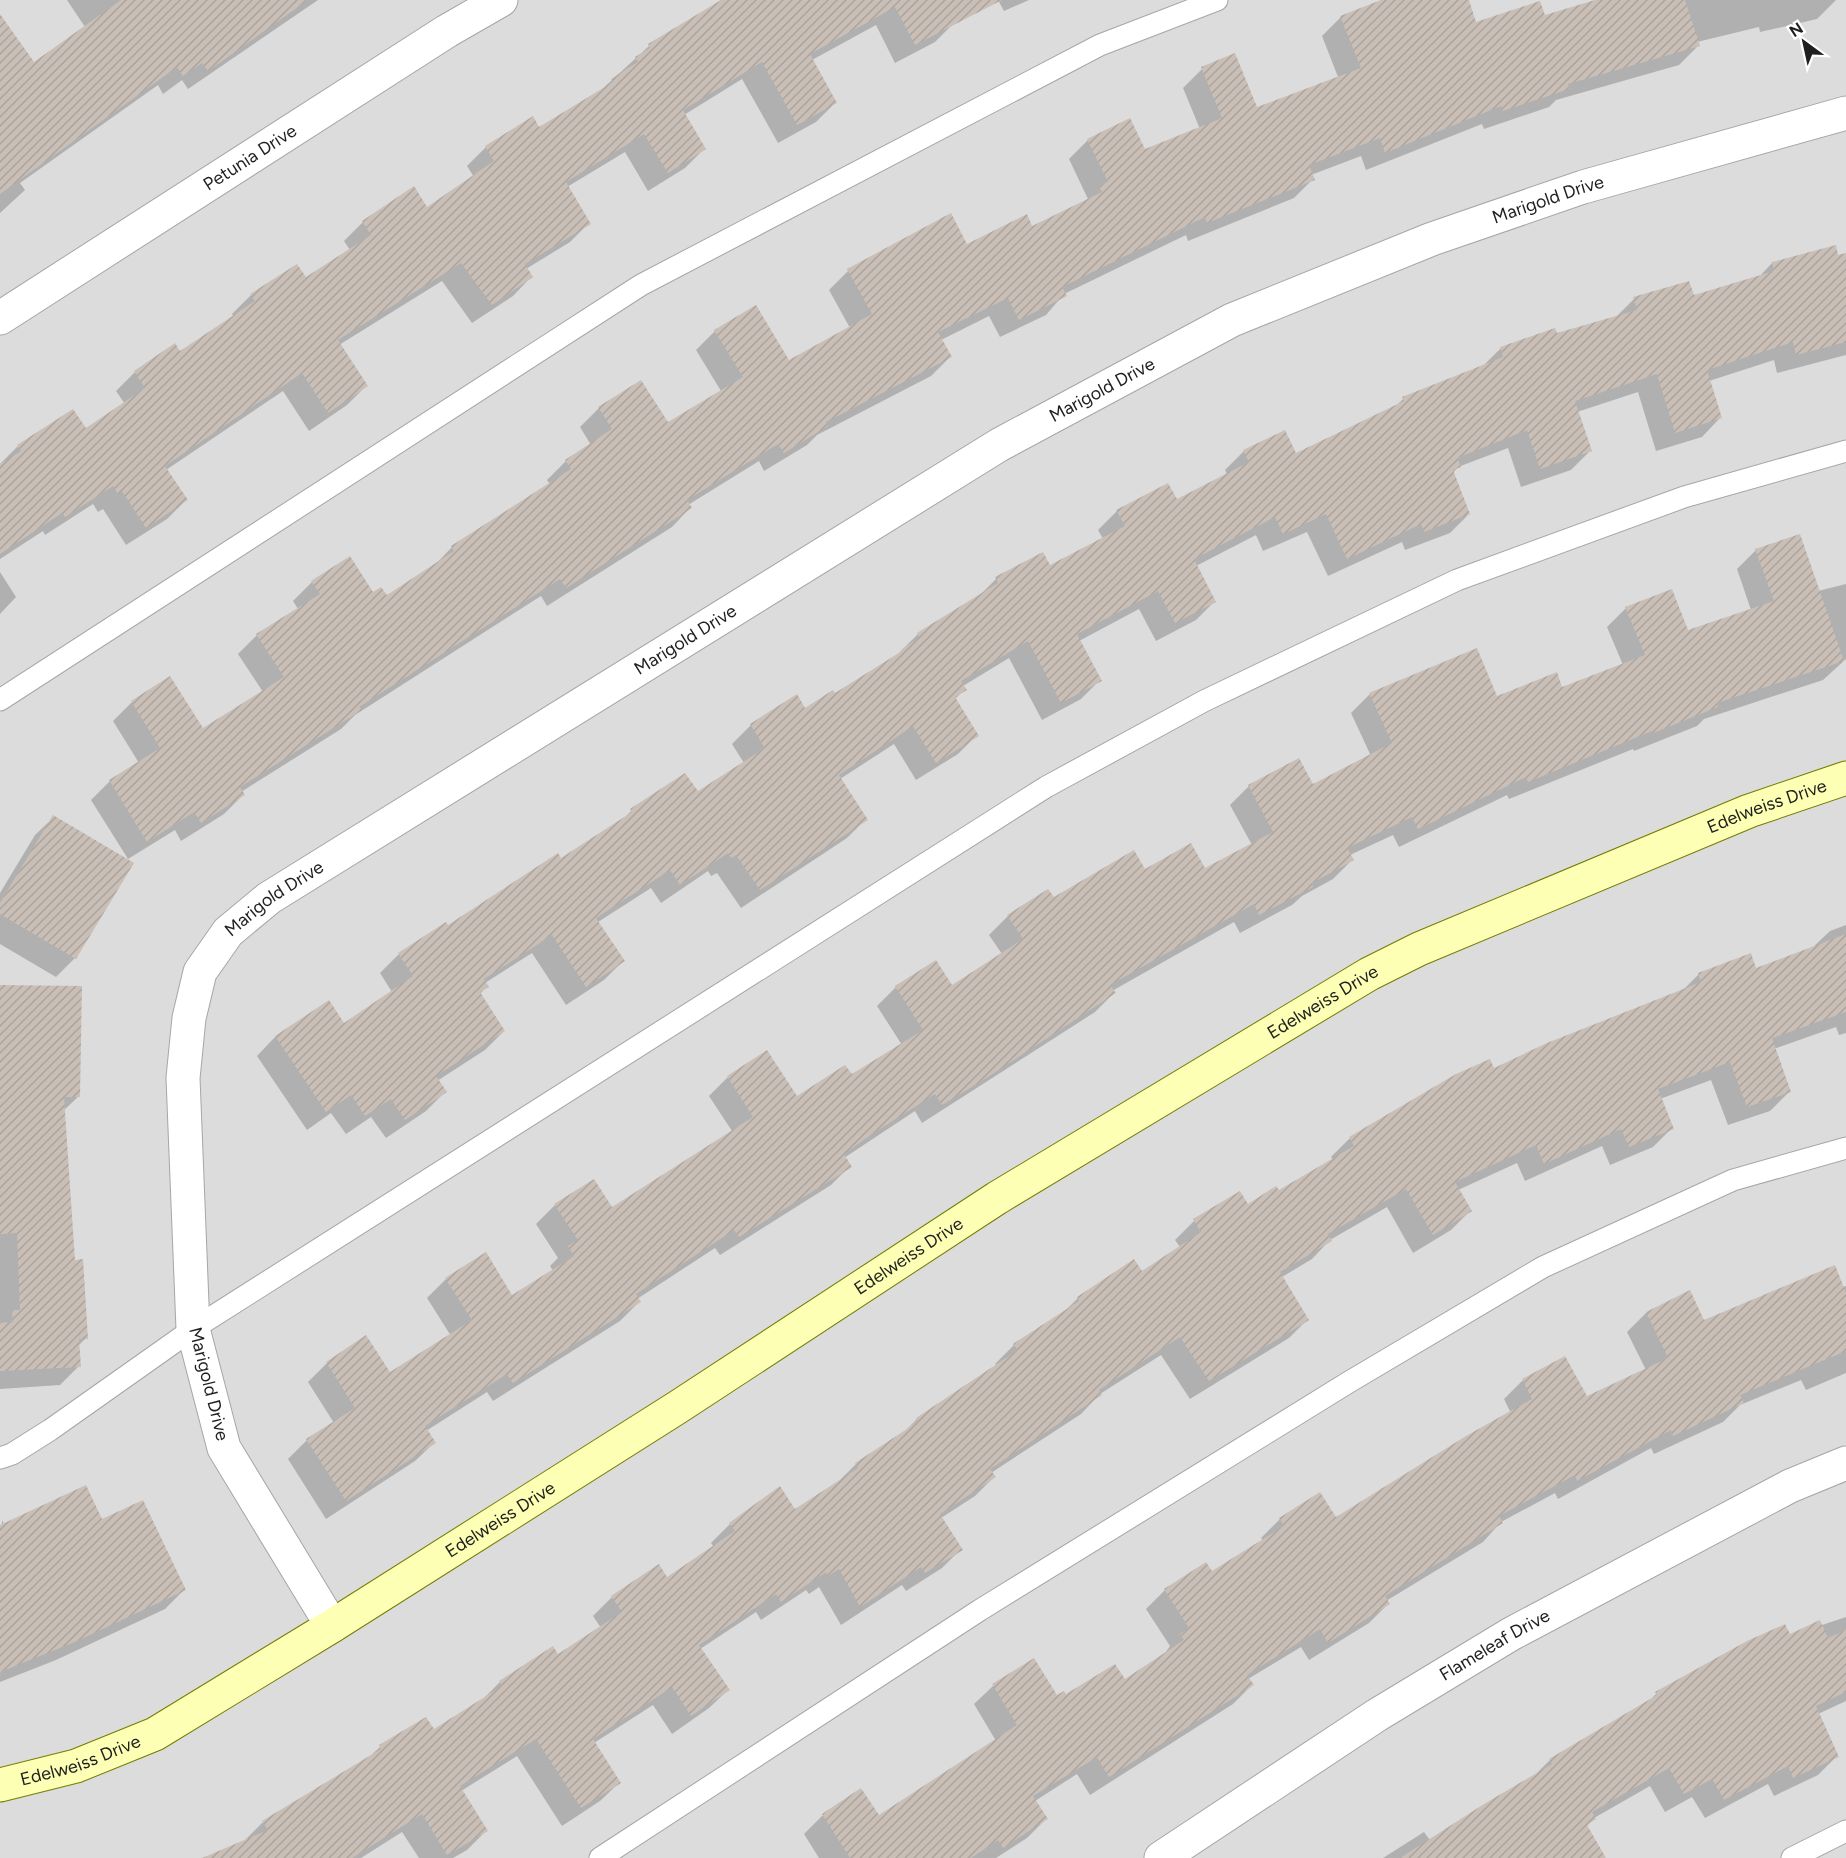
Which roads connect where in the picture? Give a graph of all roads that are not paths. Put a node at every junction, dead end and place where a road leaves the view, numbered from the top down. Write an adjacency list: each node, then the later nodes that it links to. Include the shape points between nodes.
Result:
1 (501, 0): 4 (street, Petunia Drive)
2 (1217, 0): 6 (lane, via 1100,45 641,285)
3 (1846, 113): 9 (street, Marigold Drive, via 1583,187 1432,239 1232,320 999,445 269,898 228,932 200,972 189,1018 183,1078)
4 (0, 318)
5 (1846, 451): 9 (lane, via 1684,497 1457,580 1204,701 1046,787)
6 (0, 700)
7 (1846, 778): 12 (street, Edelweiss Drive, via 1749,811 1419,949 1369,974 997,1198 678,1407)
8 (1846, 1148): 15 (lane, via 1733,1180 1543,1267 980,1610)
9 (193, 1329): 10 (lane, via 50,1430); 12 (street, Marigold Drive, via 224,1448)
10 (0, 1458)
11 (1846, 1463): 16 (street, Flameleaf Drive, via 1790,1486 1511,1634 1377,1715)
12 (332, 1626): 13 (street, Edelweiss Drive, via 155,1734 76,1766)
13 (0, 1785)
14 (1846, 1831): 17 (lane)
15 (600, 1858)
16 (1161, 1858)
17 (1792, 1858)

